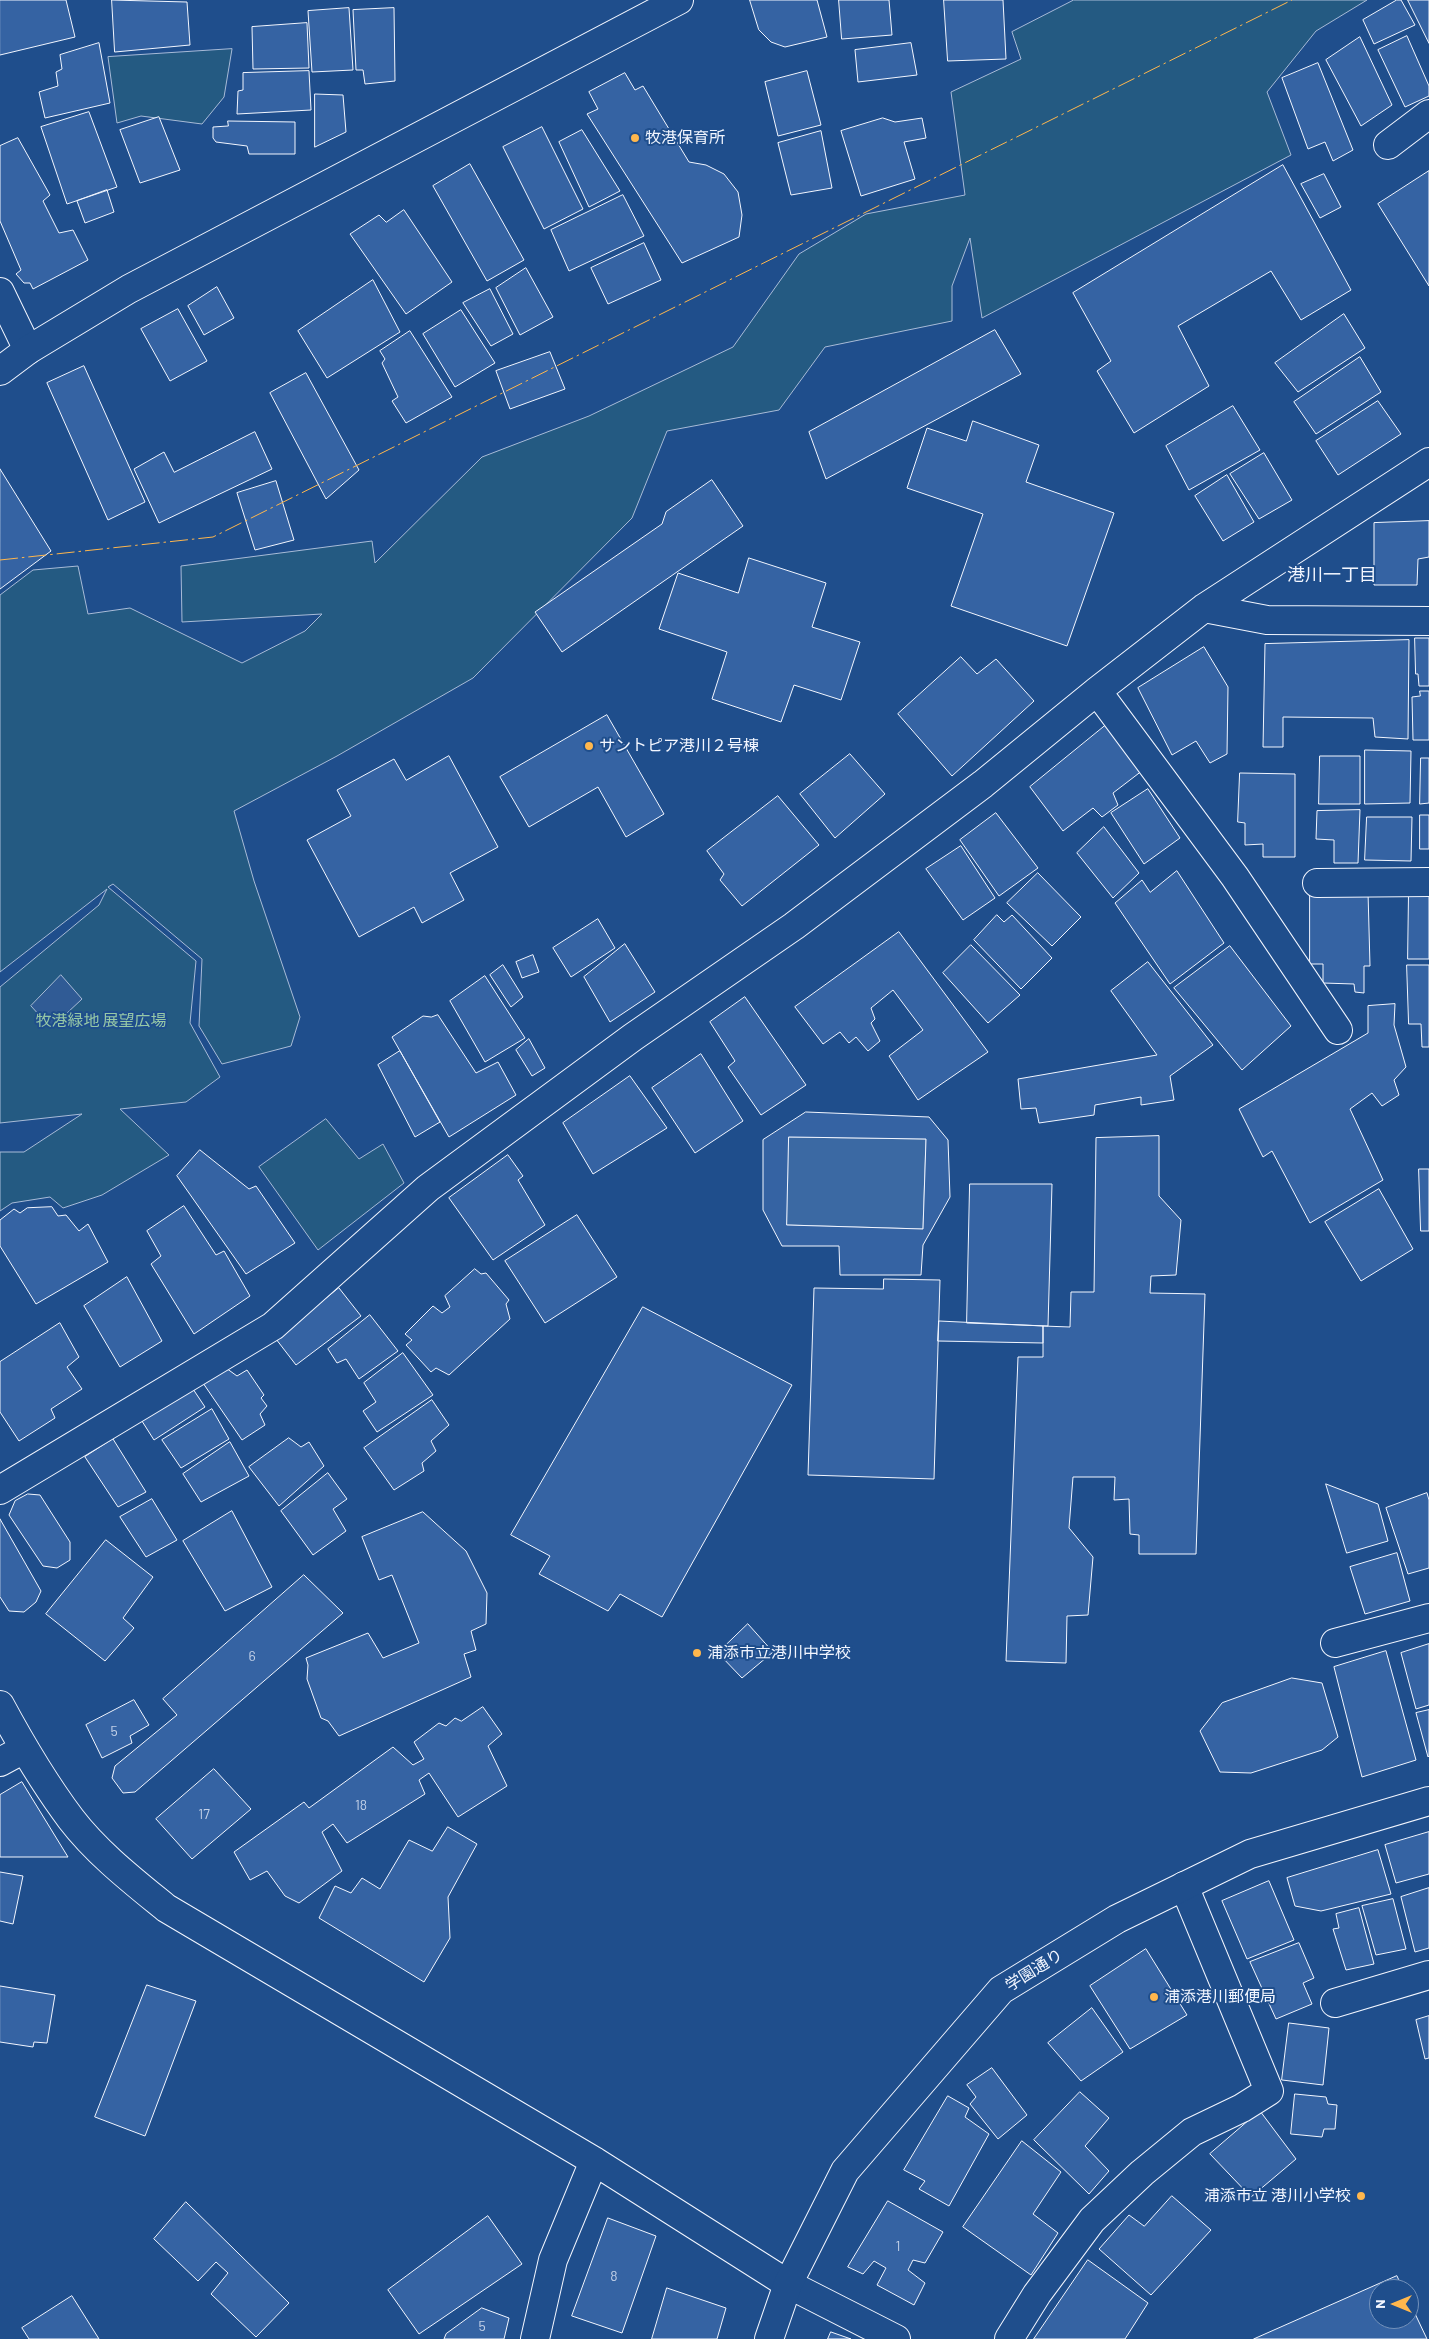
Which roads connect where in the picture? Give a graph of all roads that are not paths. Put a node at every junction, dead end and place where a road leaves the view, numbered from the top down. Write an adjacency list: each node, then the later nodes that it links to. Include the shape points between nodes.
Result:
1 (679, 0): 5 (street, via 129,289)
2 (1429, 114): 3 (street)
3 (1388, 145)
4 (0, 292): 5 (street)
5 (28, 350): 6 (street)
6 (0, 371)
7 (1429, 462): 8 (street)
8 (1204, 608): 9 (street, via 1267,620); 10 (street)
9 (1429, 621)
10 (1097, 691): 13 (street, via 1235,877); 14 (street, via 983,784 794,926 633,1037 428,1188 273,1326)
11 (1429, 882): 12 (street)
12 (1317, 883)
13 (1338, 1030)
14 (0, 1490)
15 (1429, 1618): 16 (street)
16 (1335, 1642)
17 (0, 1705): 18 (street)
18 (24, 1748): 19 (street); 24 (street, via 72,1820 121,1872 166,1908)
19 (0, 1762)
20 (1429, 1801): 21 (street, 学園通り, via 1250,1854)
21 (1184, 1886): 25 (street, 学園通り, via 1116,1919 1001,1990 845,2171); 29 (street, via 1269,2092 1192,2132 1092,2220 1037,2294)
22 (1429, 1975): 23 (street)
23 (1335, 2003)
24 (594, 2161): 25 (street); 27 (street, via 553,2260)
25 (788, 2284): 26 (street); 28 (street, 学園通り)
26 (891, 2338)
27 (535, 2339)
28 (769, 2339)
29 (1009, 2339)

